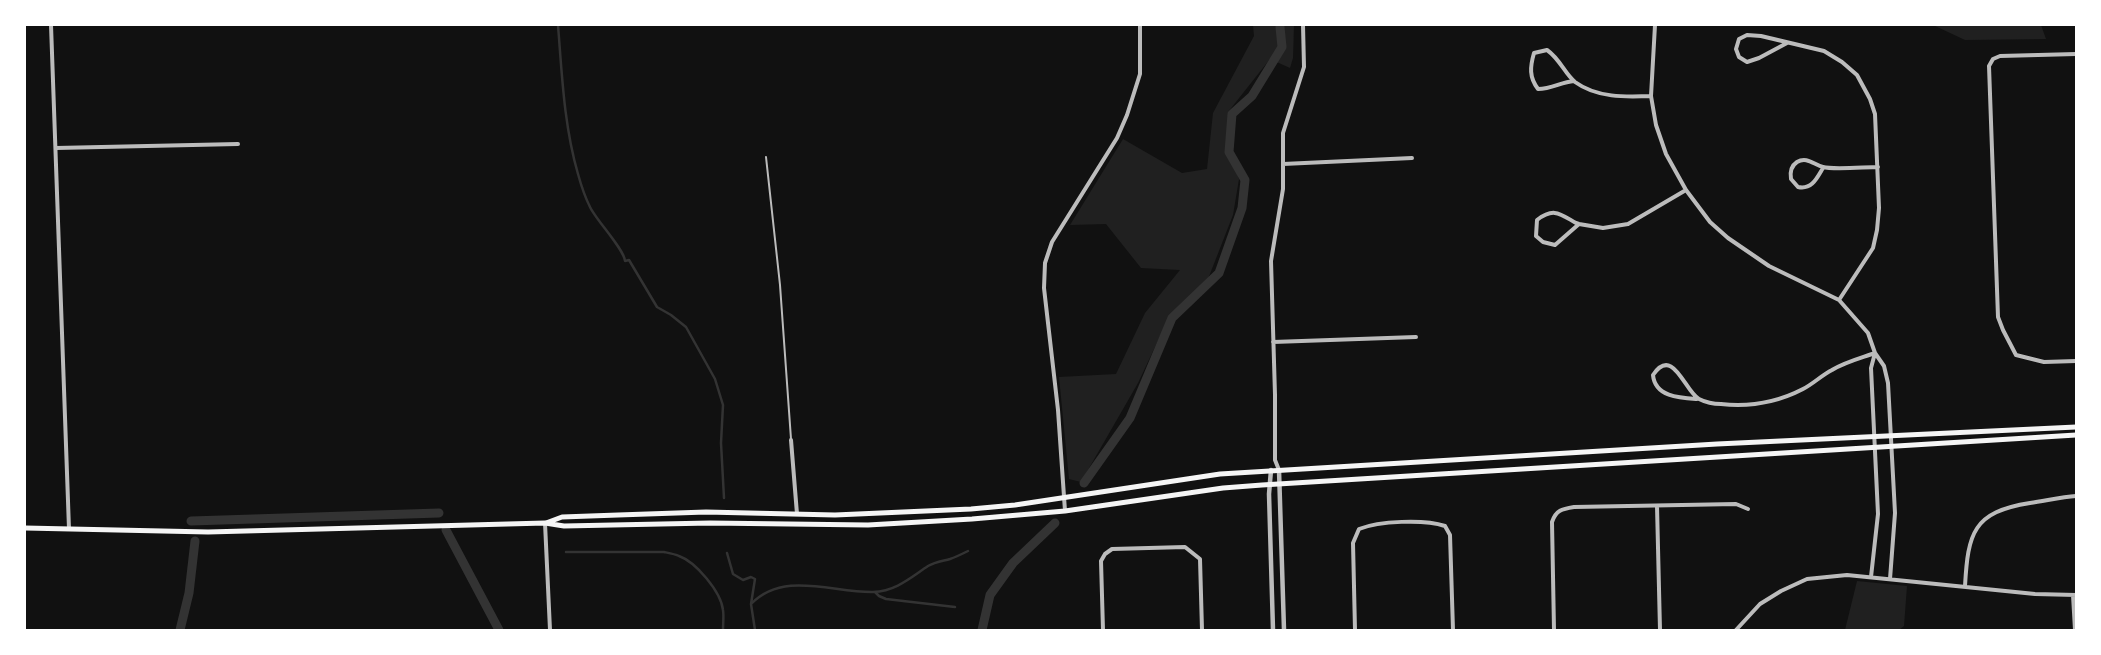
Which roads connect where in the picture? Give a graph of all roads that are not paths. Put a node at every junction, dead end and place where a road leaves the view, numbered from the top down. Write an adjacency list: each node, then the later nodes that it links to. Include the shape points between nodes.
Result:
1 (51, 25): 10 (street)
2 (1140, 25): 37 (street, via 1140,74 1128,115 1052,242 1045,263 1044,288)
3 (1303, 25): 13 (street, via 1304,67 1283,133)
4 (1654, 25): 8 (street)
5 (1787, 43): 5 (street, via 1747,62 1739,57 1736,49 1740,39 1747,35); 14 (street, via 1824,51 1857,75 1875,114)
6 (2076, 54): 22 (street, via 2000,56 1992,59 1989,66 1998,317 2016,355 2044,362)
7 (1574, 81): 7 (street, via 1547,50 1534,53 1532,80 1538,89 1550,89); 8 (street, via 1615,97)
8 (1651, 96): 16 (street, via 1656,126 1666,154)
9 (238, 144): 10 (street)
10 (56, 148): 44 (street)
11 (766, 157): 28 (lane, via 780,285)
12 (1412, 158): 13 (street)
13 (1283, 164): 20 (street, via 1283,189 1271,261)
14 (1878, 166): 15 (street); 18 (street, via 1878,230 1873,248)
15 (1823, 168): 15 (street, via 1810,160 1797,162 1791,179 1798,186 1808,187)
16 (1686, 190): 17 (street, via 1628,224 1603,228); 18 (street, via 1710,222 1728,238 1768,266)
17 (1580, 224): 17 (street, via 1557,213 1546,213 1537,220 1536,236 1555,245)
18 (1839, 300): 21 (street, via 1868,333)
19 (1416, 337): 20 (street)
20 (1273, 342): 31 (street)
21 (1875, 353): 23 (street, via 1832,370 1784,398 1734,405 1715,404); 26 (street, via 1871,368); 27 (street, via 1884,366 1888,383)
22 (2076, 361)
23 (1697, 398): 23 (street, via 1675,368 1662,367 1654,376 1655,386 1662,392)
24 (2076, 427): 27 (main road)
25 (2076, 436): 29 (main road)
26 (1875, 437): 27 (main road); 30 (street); 33 (main road)
27 (1891, 437): 29 (street)
28 (791, 440): 41 (street)
29 (1892, 447): 30 (main road); 46 (street, via 1895,513)
30 (1876, 448): 34 (main road); 45 (street, via 1878,514)
31 (1275, 460): 32 (street); 33 (street)
32 (1271, 470): 33 (main road); 35 (street); 37 (main road, via 1220,474)
33 (1279, 470): 34 (street)
34 (1280, 484): 35 (main road); 53 (street)
35 (1270, 485): 40 (main road, via 1223,488); 52 (street)
36 (2076, 496): 47 (street, via 2007,507 1984,520 1970,542)
37 (1064, 498): 40 (street); 41 (main road, via 962,510 860,515)
38 (1657, 506): 39 (street, via 1736,504); 56 (street, via 1574,507 1554,514); 57 (street)
39 (1748, 509)
40 (1065, 511): 42 (main road, via 868,525 710,523 564,526)
41 (797, 514): 42 (main road, via 706,512 618,515 562,517)
42 (545, 523): 44 (main road, via 208,532); 49 (street)
43 (25, 528): 44 (main road)
44 (69, 529)
45 (1871, 577): 46 (street); 58 (street, via 1847,574 1808,579 1760,604)
46 (1890, 579): 47 (street)
47 (1965, 586): 48 (street)
48 (2075, 595): 59 (street)
49 (550, 630)
50 (1103, 630): 51 (street, via 1101,561 1105,554 1112,549 1185,547 1200,559)
51 (1202, 630)
52 (1273, 630)
53 (1284, 630)
54 (1355, 630): 55 (street, via 1353,543 1359,529 1372,524 1428,522 1445,526 1450,535)
55 (1453, 630)
56 (1554, 630)
57 (1660, 630)
58 (1736, 630)
59 (2075, 630)

